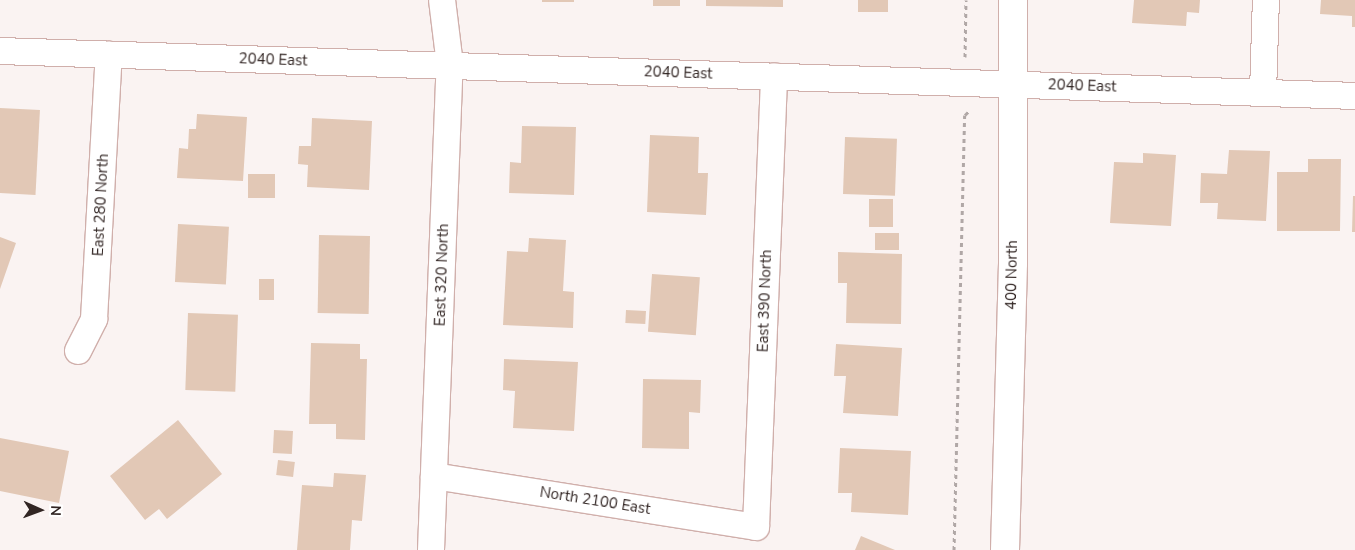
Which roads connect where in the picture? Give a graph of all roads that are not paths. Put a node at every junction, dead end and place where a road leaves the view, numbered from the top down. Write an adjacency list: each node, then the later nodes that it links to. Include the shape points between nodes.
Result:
1 (442, 0): 6 (street, East 320 North)
2 (1013, 0): 8 (main road, 400 North)
3 (1266, 0): 9 (street)
4 (0, 51): 5 (street, 2040 East)
5 (109, 54): 6 (street, 2040 East); 11 (street, East 280 North, via 94,319)
6 (450, 65): 7 (street, 2040 East); 12 (street, East 320 North)
7 (774, 76): 8 (street, 2040 East); 13 (street, East 390 North)
8 (1012, 84): 9 (street, 2040 East); 15 (main road, 400 North, via 1013,263)
9 (1263, 93): 10 (street, 2040 East)
10 (1355, 96)
11 (78, 351)
12 (434, 476): 13 (street, North 2100 East); 14 (street, East 320 North)
13 (756, 526)
14 (431, 550)
15 (1005, 550)

